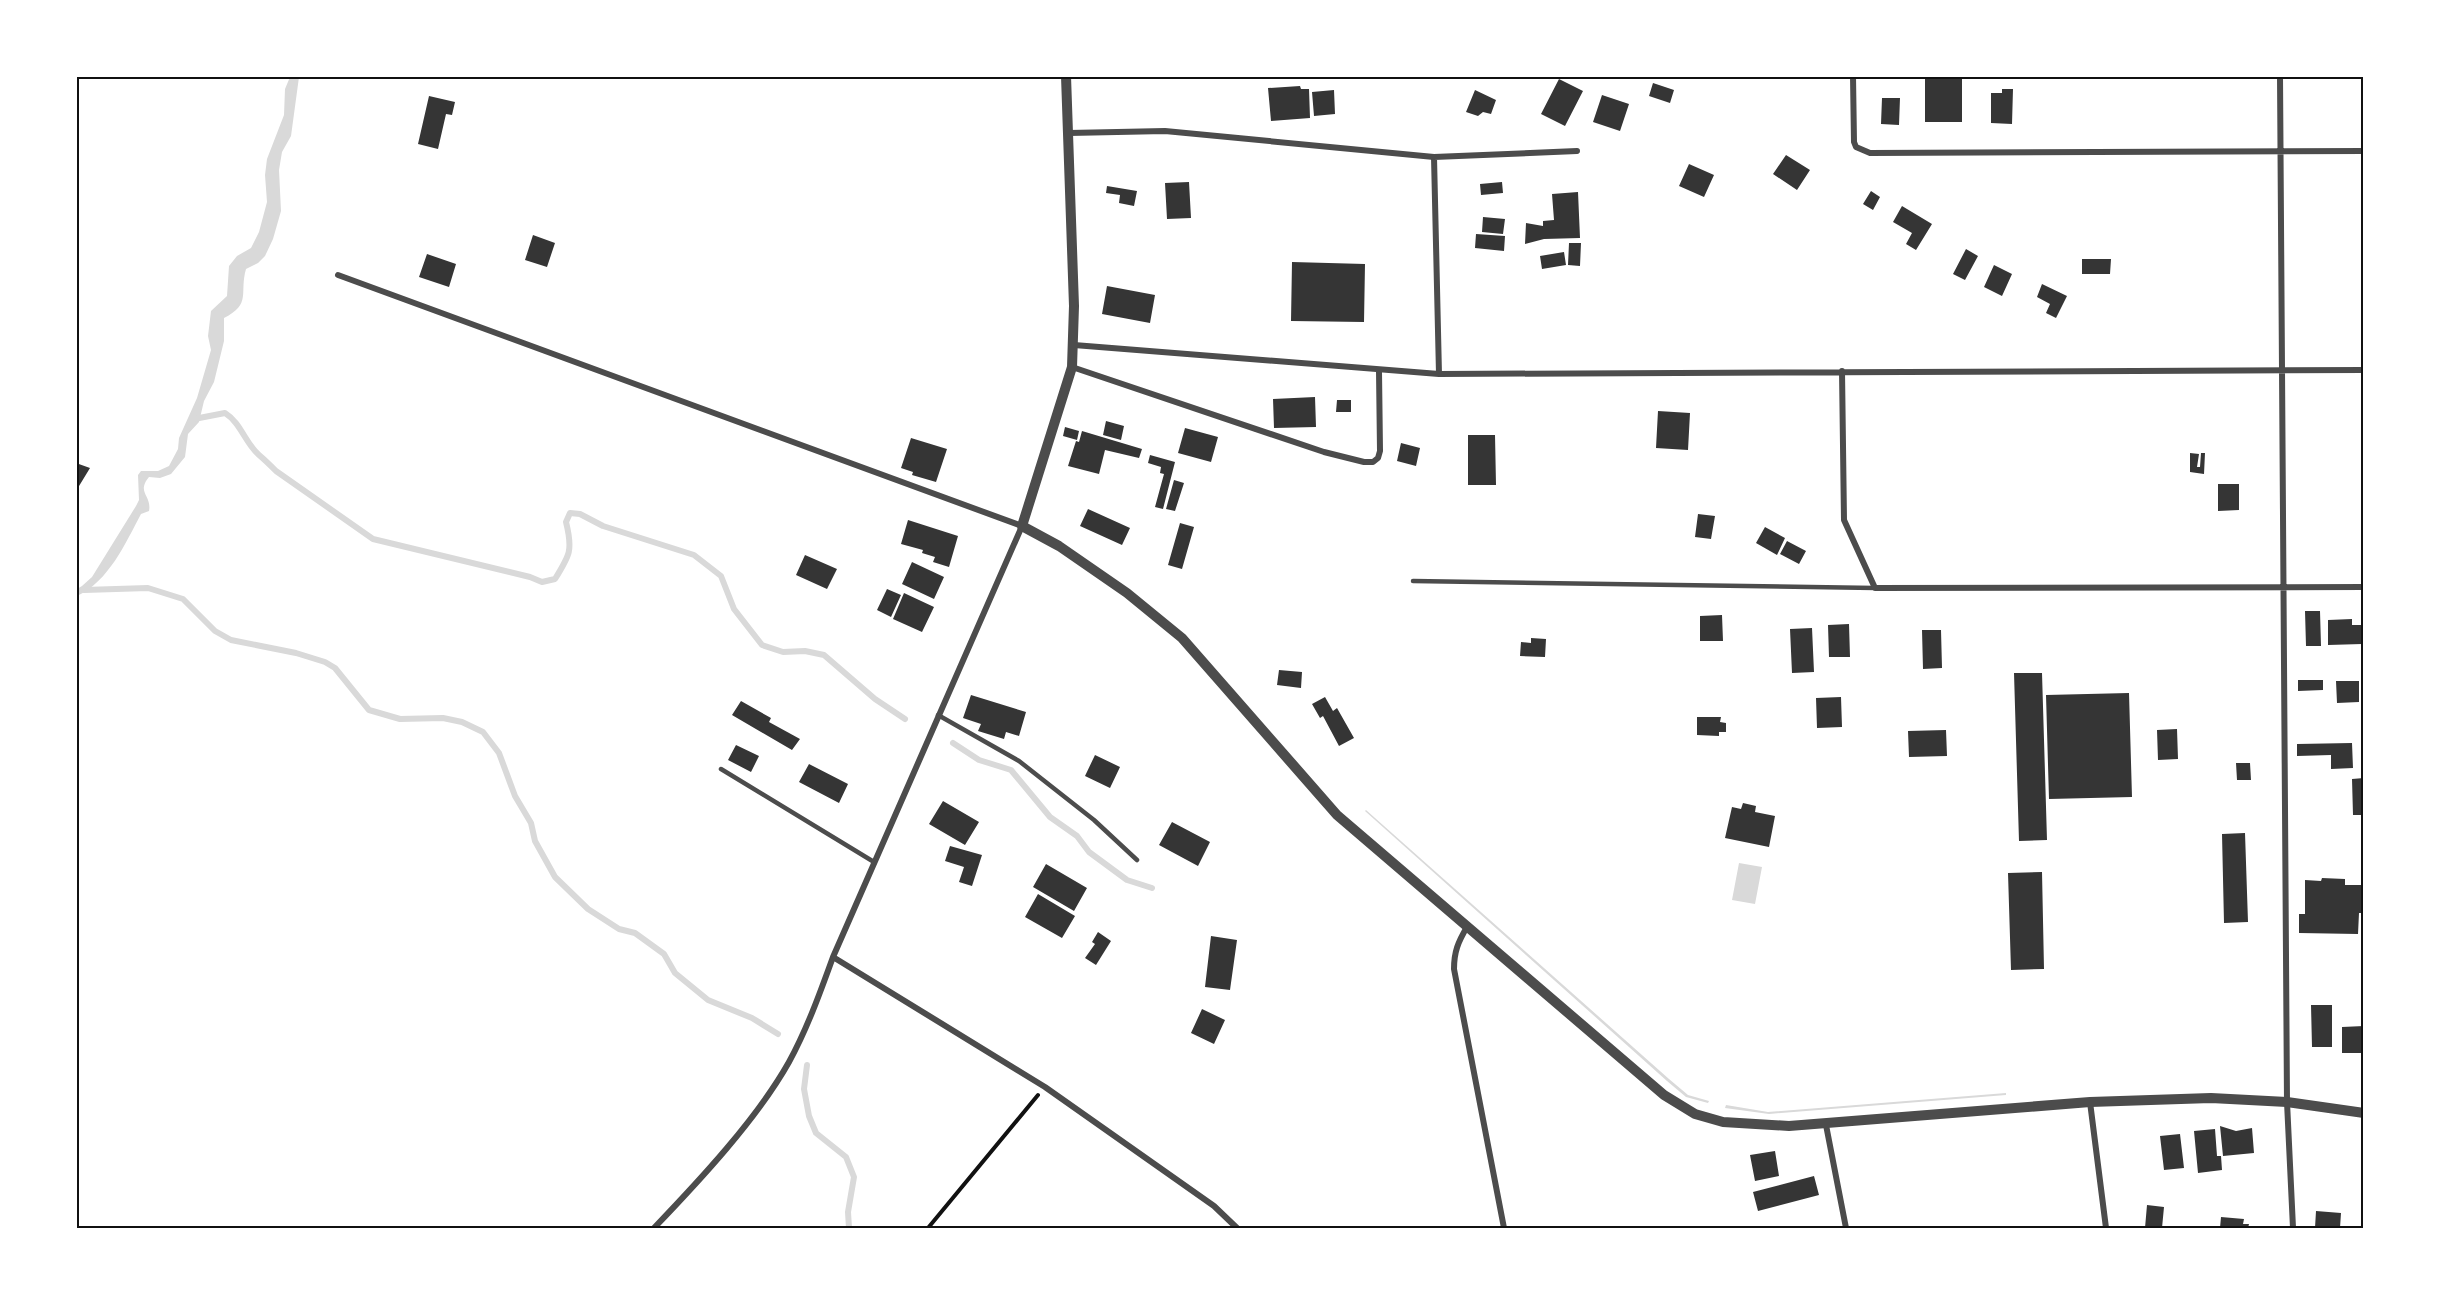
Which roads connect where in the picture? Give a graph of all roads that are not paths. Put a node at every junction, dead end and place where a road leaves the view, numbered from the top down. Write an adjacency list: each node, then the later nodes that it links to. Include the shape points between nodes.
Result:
1 (1066, 76): 4 (street)
2 (1853, 76): 7 (street, via 1854,142 1870,153)
3 (2280, 76): 7 (street)
4 (1069, 133): 8 (street, via 1165,131); 10 (street)
5 (1577, 151): 8 (street)
6 (2364, 151): 7 (street)
7 (2281, 152): 15 (street)
8 (1434, 157): 16 (street)
9 (338, 275): 17 (street)
10 (1074, 345): 11 (street); 13 (street)
11 (1072, 367): 13 (street, via 1364,462 1378,459 1380,451); 17 (street)
12 (2364, 370): 15 (street)
13 (1379, 371): 16 (street)
14 (1842, 371): 15 (street); 16 (street); 20 (street, via 1844,520)
15 (2283, 371): 21 (street)
16 (1439, 374)
17 (1022, 526): 22 (street); 26 (street, via 1117,586 1182,638 1337,815)
18 (1413, 580): 20 (lane)
19 (2364, 587): 21 (street)
20 (1875, 588): 21 (street)
21 (2284, 588): 29 (street)
22 (938, 715): 24 (lane, via 1019,761 1094,820); 25 (street)
23 (721, 769): 25 (lane)
24 (1137, 860)
25 (874, 862): 27 (street)
26 (1467, 927): 31 (street, via 1678,1105 1723,1122); 34 (street, via 1454,954 1454,969)
27 (833, 957): 32 (street, via 1045,1087 1204,1199); 33 (street, via 812,1015 788,1063 752,1117)
28 (2090, 1102): 29 (street, via 2211,1098); 31 (street); 36 (street)
29 (2287, 1102): 30 (street); 37 (street)
30 (2364, 1113)
31 (1826, 1125): 35 (street)
32 (1235, 1227)
33 (654, 1228)
34 (1504, 1228)
35 (1846, 1228)
36 (2106, 1228)
37 (2293, 1228)

